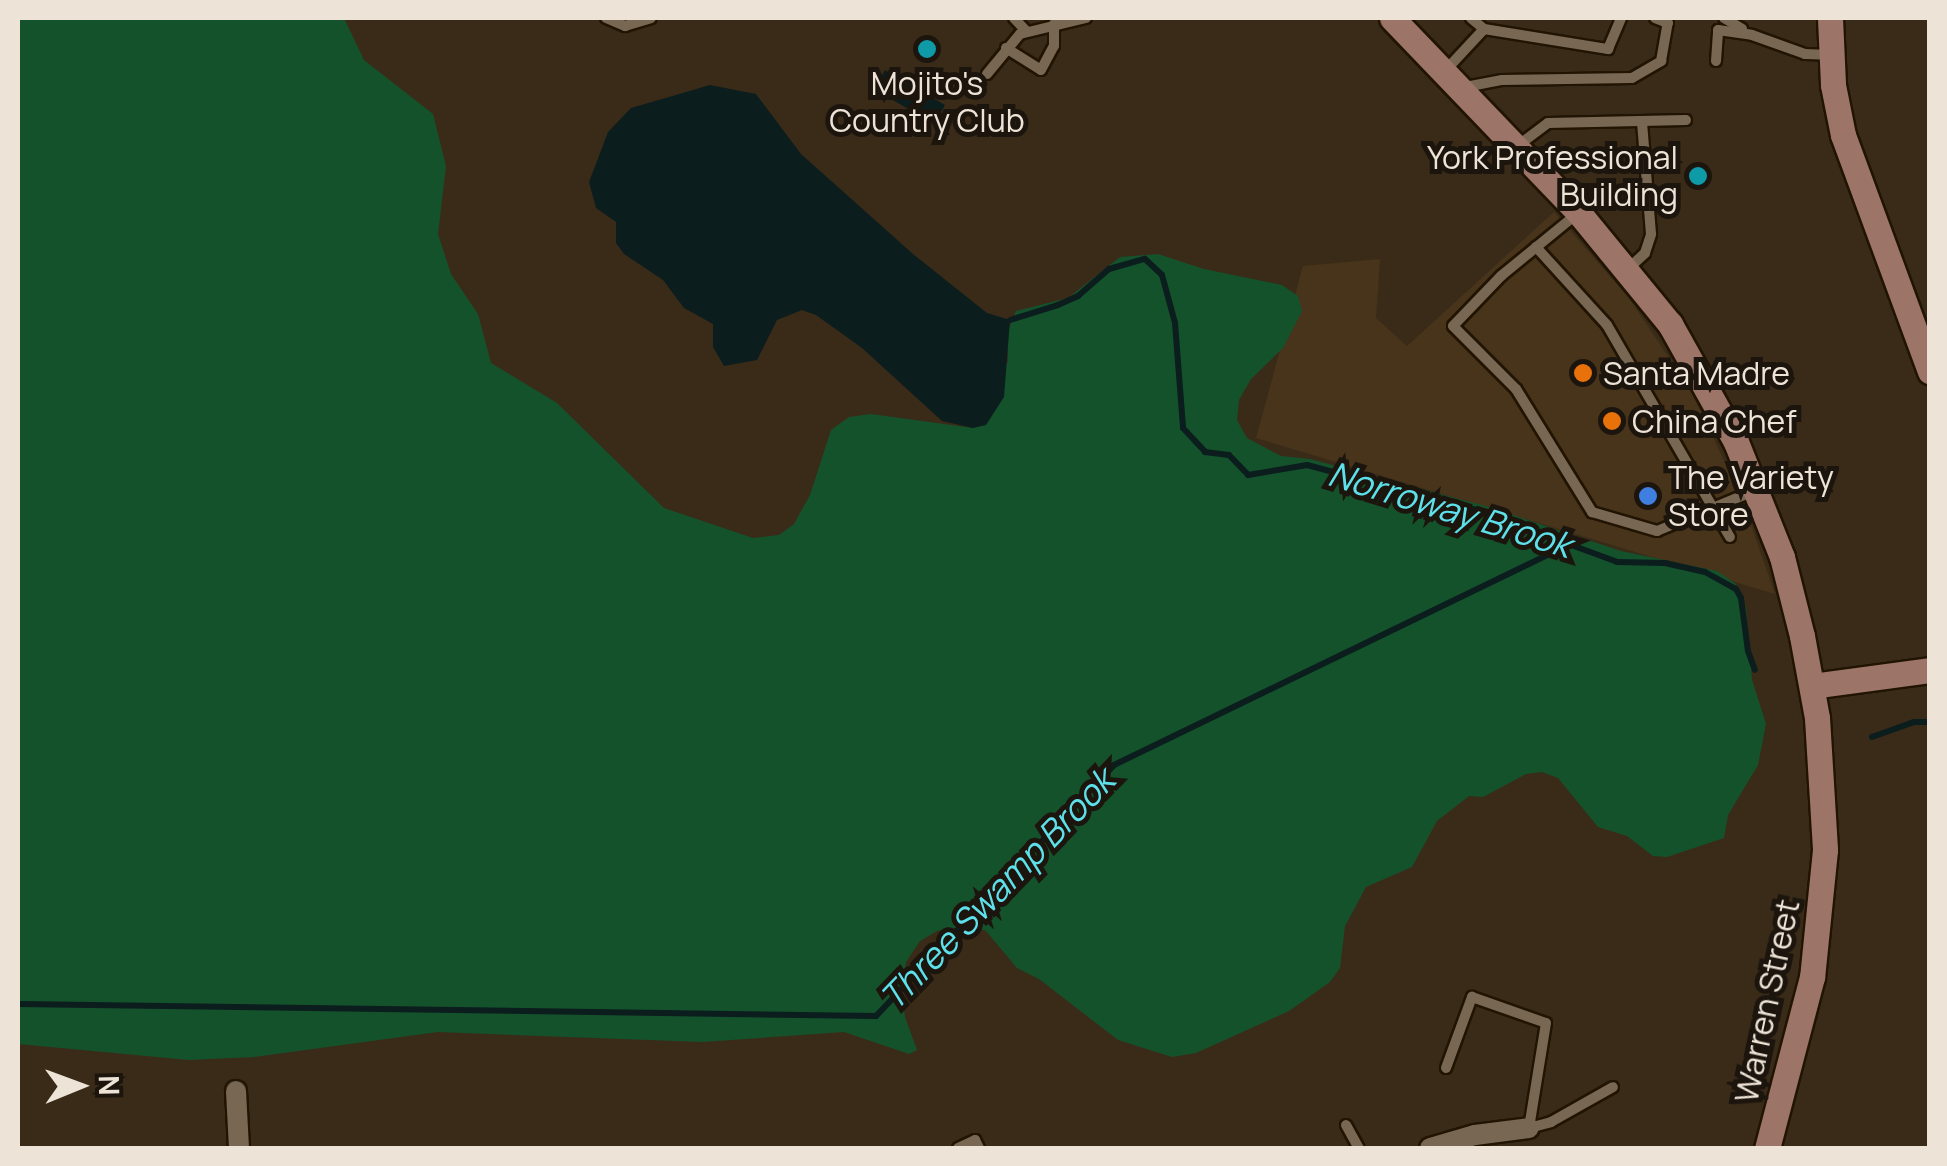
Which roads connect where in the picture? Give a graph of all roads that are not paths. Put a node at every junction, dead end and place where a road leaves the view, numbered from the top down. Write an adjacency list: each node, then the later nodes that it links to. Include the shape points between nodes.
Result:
1 (606, 18): 2 (lane, via 625,26)
2 (651, 18)
3 (1014, 18): 13 (lane)
4 (1086, 18): 11 (lane)
5 (1392, 18): 19 (main road, Warren Street)
6 (1471, 18): 12 (lane)
7 (1620, 18): 12 (lane, via 1608,50)
8 (1655, 18): 19 (lane, via 1668,24 1662,61 1632,78)
9 (1724, 18): 14 (lane)
10 (1830, 18): 16 (main road)
11 (1054, 24): 13 (lane); 15 (lane, via 1054,46 1041,70)
12 (1484, 29): 19 (lane)
13 (1026, 31): 15 (lane)
14 (1752, 34): 16 (lane, via 1806,54); 17 (lane, via 1718,30)
15 (1006, 48): 18 (lane)
16 (1830, 55): 26 (main road, via 1853,170)
17 (1716, 61)
18 (987, 74)
19 (1452, 80): 22 (main road, Warren Street)
20 (1686, 120): 21 (lane)
21 (1642, 123): 22 (lane, via 1548,122); 25 (lane, via 1651,234)
22 (1516, 147): 23 (main road, Warren Street)
23 (1579, 213): 24 (lane); 25 (main road, Warren Street)
24 (1536, 247): 28 (lane, via 1608,325); 28 (lane, via 1453,326 1516,389 1589,510 1657,531)
25 (1628, 269): 27 (main road, Warren Street, via 1694,362)
26 (1930, 372)
27 (1757, 489): 28 (lane); 31 (main road, Warren Street, via 1788,578)
28 (1714, 508): 29 (lane)
29 (1730, 537)
30 (1930, 670): 31 (main road)
31 (1812, 686): 42 (main road, Warren Street, via 1823,788 1822,910 1802,1024)
32 (1446, 1068): 36 (lane, via 1472,997 1546,1023)
33 (1613, 1087): 36 (lane)
34 (236, 1091): 37 (street)
35 (1346, 1125): 40 (lane)
36 (1529, 1128): 41 (street)
37 (239, 1148)
38 (958, 1148): 39 (lane, via 975,1140)
39 (980, 1148)
40 (1359, 1148)
41 (1430, 1148)
42 (1767, 1148)

